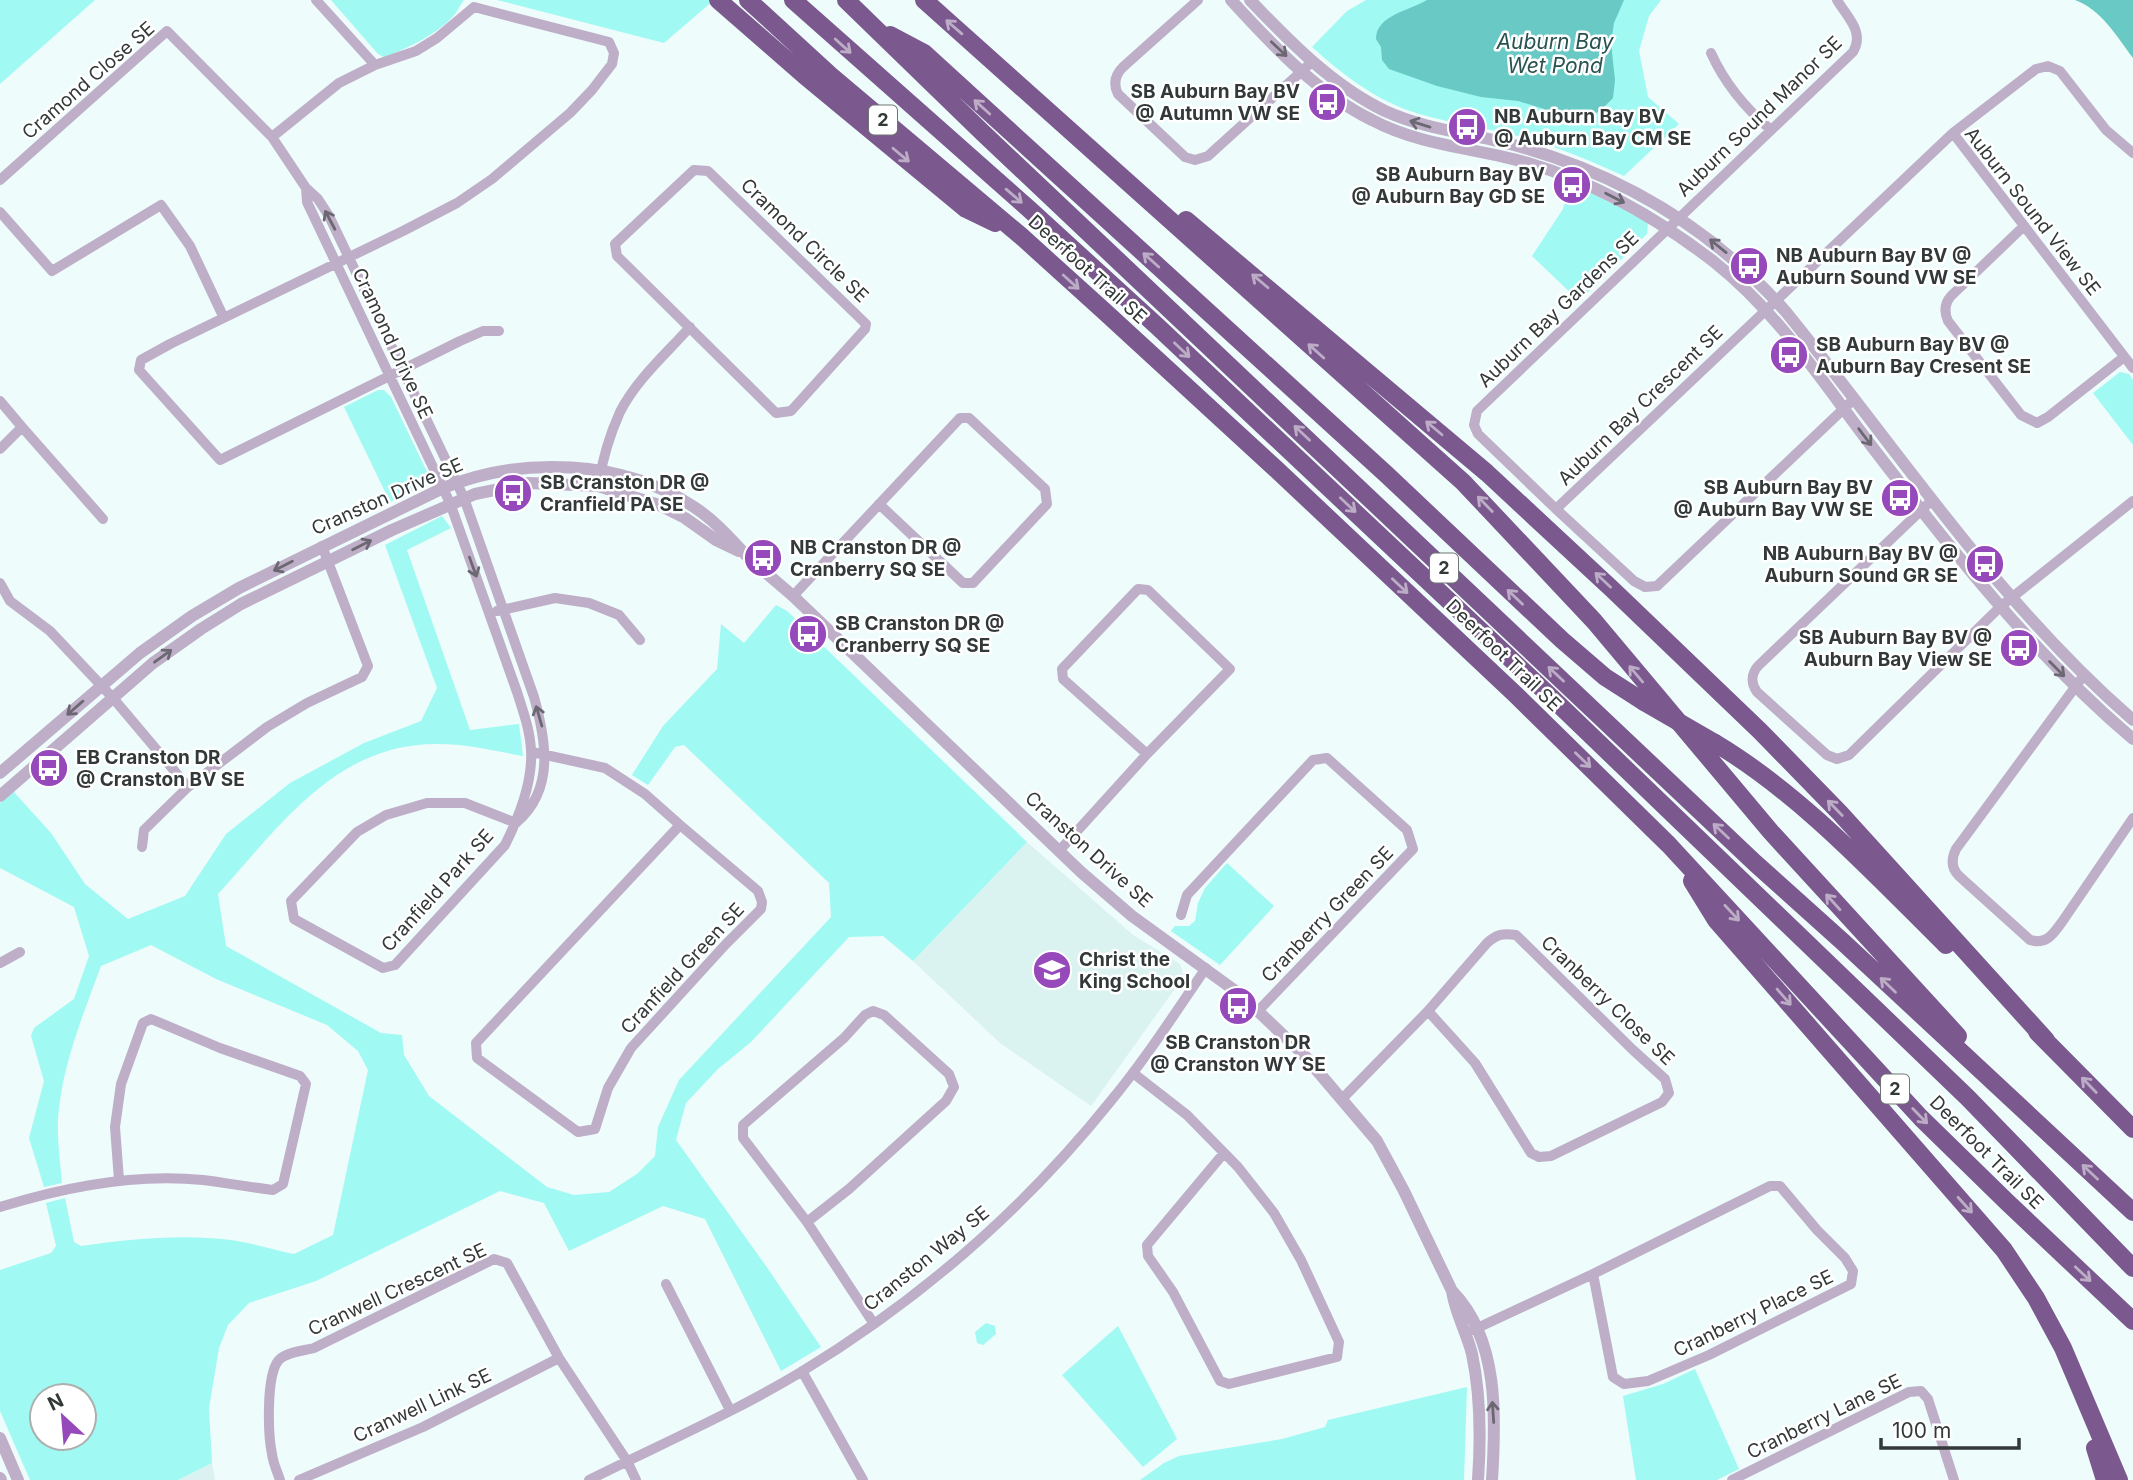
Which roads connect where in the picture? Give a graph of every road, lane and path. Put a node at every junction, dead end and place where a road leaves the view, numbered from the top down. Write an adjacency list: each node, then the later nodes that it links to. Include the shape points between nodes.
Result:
1 (316, 0): 14 (street)
2 (718, 0): 27 (highway, one-way to 27, via 966,209)
3 (748, 0): 27 (highway, Deerfoot Trail SE / 2)
4 (793, 0): 102 (highway, one-way to 102, via 1147,317 1550,696 1968,1098)
5 (846, 0): 11 (highway, Deerfoot Trail SE / 2)
6 (924, 0): 19 (highway, one-way to 6)
7 (1198, 0): 15 (street, via 1123,67 1115,82 1118,94 1185,157 1208,156)
8 (1231, 0): 15 (street, one-way to 15)
9 (1250, 0): 13 (street)
10 (1837, 0): 16 (street, Auburn Sound Manor SE, via 1856,28 1856,48)
11 (870, 25): 92 (highway, one-way to 11, bridge, via 1804,809 1714,743 1605,677 924,53); 96 (highway, Deerfoot Trail SE / 2, one-way to 11, via 1755,863)
12 (1711, 53): 16 (street, via 1739,99)
13 (1313, 61): 15 (street); 24 (street, one-way to 13, via 1621,184 1559,158 1405,120 1365,100)
14 (375, 65): 18 (street, via 339,83); 28 (street, via 416,51 474,7 609,42 614,53 612,64 570,113 492,179 457,203)
15 (1302, 71): 26 (street, one-way to 26, via 1338,100 1391,129 1570,178 1623,201)
16 (1771, 130): 24 (street, Auburn Sound Manor SE)
17 (1952, 133): 20 (street, via 2036,69 2048,66 2060,71 2106,131); 25 (street, Auburn Sound View SE); 30 (street, Auburn Sound View SE)
18 (272, 137): 21 (street, Cramond Close SE, via 167,31); 22 (street, Cramond Close SE)
19 (1079, 137): 92 (highway, one-way to 19, via 1840,813 1594,572 1487,473 1266,286 1094,143); 96 (highway, one-way to 19, via 1836,906 1594,621 1463,482)
20 (2133, 153)
21 (0, 180)
22 (306, 188): 28 (street, Cramond Close SE, one-way to 22, via 318,199); 29 (street, Cramond Close SE, via 307,202)
23 (0, 212): 32 (street, via 52,271 161,205 190,246)
24 (1679, 218): 26 (street, Auburn Sound Manor SE); 30 (street, one-way to 24, via 1727,254)
25 (2024, 226): 35 (street, Auburn Sound View SE); 35 (street, via 1951,296 1946,304 1948,321 2021,415 2037,423)
26 (1668, 228): 31 (street, via 1717,264); 53 (street, Auburn Bay Gardens SE, via 1474,417 1478,434)
27 (1021, 236): 83 (highway, Deerfoot Trail SE / 2, one-way to 83, via 1297,488)
28 (349, 256): 29 (street, Cramond Drive SE); 37 (street, Cramond Drive SE)
29 (336, 263): 32 (street); 38 (street, Cramond Drive SE)
30 (1775, 300): 31 (street, Auburn Sound View SE); 39 (street)
31 (1765, 310): 41 (street); 53 (street, Auburn Bay Crescent SE)
32 (223, 316): 38 (street, via 141,360 139,370 220,460)
33 (690, 327): 33 (street, Cramond Circle SE, via 776,413 791,411 866,324 708,171 694,170 615,244 617,256); 44 (street, via 639,383 620,412)
34 (499, 331): 37 (street, via 483,331)
35 (2124, 357): 36 (street, Auburn Sound View SE)
36 (2133, 368)
37 (402, 369): 38 (street); 45 (street, Cramond Drive SE)
38 (390, 375): 47 (street, Cramond Drive SE)
39 (1854, 399): 41 (street, Auburn Bay Crescent SE); 49 (street)
40 (0, 401): 42 (street)
41 (1844, 410): 53 (street, Auburn Bay Crescent SE, via 1657,586 1645,587 1634,581); 54 (street, one-way to 54)
42 (22, 427): 43 (street); 55 (street)
43 (0, 449)
44 (600, 471): 45 (street, Cranston Drive SE, via 556,467 504,470); 46 (street); 57 (street, Cranston Drive SE, via 668,493 694,507)
45 (456, 482): 47 (street, Cranston Drive SE); 48 (street, Cramond Drive SE)
46 (598, 485): 48 (street, Cranston Drive SE, via 529,483); 57 (street, Cranston Drive SE, via 659,505)
47 (443, 488): 51 (street, Cramond Drive SE); 56 (street, Cranston Drive SE)
48 (464, 498): 51 (street, Cranston Drive SE); 64 (street, Cranfield Park SE)
49 (1932, 500): 54 (street); 61 (street)
50 (2133, 501): 61 (street)
51 (450, 503): 58 (street, Cranston Drive SE, one-way to 51); 66 (street, Cranfield Park SE, one-way to 66)
52 (879, 504): 52 (street, via 963,583 973,583 1047,504 1045,489 969,418 960,418); 60 (street)
53 (1556, 509)
54 (1921, 510): 63 (street); 63 (street, via 1758,666 1752,680 1757,692 1827,755 1845,757)
55 (103, 519)
56 (321, 547): 58 (street); 69 (street, Cranston Drive SE, one-way to 69, via 192,616)
57 (745, 554): 60 (street, Cranston Drive SE)
58 (329, 562): 71 (street, Cranston Drive SE, one-way to 58, via 201,629 241,604); 78 (street, via 368,666 362,677 267,727)
59 (0, 583): 62 (street)
60 (793, 596): 85 (street, Cranston Drive SE)
61 (2011, 598): 63 (street); 68 (street)
62 (10, 601): 65 (street); 69 (street, via 50,631)
63 (2000, 607): 70 (street, one-way to 70)
64 (503, 609): 66 (street); 67 (street, via 555,598 589,603 619,615); 76 (street, Cranfield Park SE, one-way to 64, via 534,697)
65 (0, 610)
66 (490, 613): 74 (street, Cranfield Park SE, via 527,723)
67 (640, 640)
68 (2084, 676): 70 (street); 72 (street)
69 (101, 686): 71 (street); 77 (street, Cranston Drive SE, one-way to 77)
70 (2076, 687): 73 (street); 80 (street, via 1956,849 1954,870 2030,940 2045,941 2063,922)
71 (113, 698): 78 (street); 79 (street, Cranston Drive SE)
72 (2133, 720)
73 (2133, 739)
74 (531, 752): 76 (street, Cranfield Green SE); 81 (street, Cranfield Park SE)
75 (1147, 754): 75 (street, via 1063,679 1062,669 1138,589 1148,590 1230,669); 85 (street)
76 (546, 755): 81 (street, Cranfield Park SE, via 532,809); 82 (street, Cranfield Green SE, via 605,768 645,793)
77 (0, 773)
78 (188, 787): 84 (street, via 144,830)
79 (0, 796)
80 (2133, 818)
81 (516, 823): 81 (street, Cranfield Park SE, via 505,845 395,965 383,968 294,919 291,901 357,832 386,815 427,803 465,803)
82 (680, 825): 82 (street, Cranfield Green SE, via 758,891 761,909 631,1048 608,1088 595,1129 578,1132 477,1058 476,1043)
83 (1669, 845): 105 (highway, Deerfoot Trail SE / 2, one-way to 105, via 1921,1118); 108 (highway, one-way to 108, via 1716,920 2004,1250)
84 (142, 847)
85 (1059, 851): 89 (street, Cranston Drive SE, via 1132,916)
86 (1181, 915): 90 (street, Cranberry Green SE, via 1187,895 1313,760 1327,758 1407,830 1413,849)
87 (20, 952): 88 (street)
88 (0, 963)
89 (1206, 968): 90 (street, Cranston Drive SE); 93 (street, Cranston Way SE)
90 (1259, 1010): 94 (street, Cranston Drive SE)
91 (1428, 1011): 91 (street, Cranberry Close SE, via 1495,936 1516,935 1665,1079 1669,1093 1650,1108 1551,1156 1539,1157 1531,1153 1475,1063); 94 (street, Cranberry Close SE)
92 (2046, 1040): 95 (highway, one-way to 92)
93 (1133, 1073): 97 (street, via 1187,1115); 106 (street, Cranston Way SE, via 1035,1188 975,1245)
94 (1343, 1098): 107 (street, Cranston Drive SE, via 1377,1141 1452,1291 1454,1306)
95 (2133, 1129)
96 (2046, 1131): 100 (highway, Deerfoot Trail SE / 2, one-way to 96)
97 (1224, 1153): 97 (street, via 1274,1213 1301,1260 1339,1342 1337,1357 1229,1384 1220,1381 1173,1292 1148,1256 1147,1245)
98 (119, 1180): 98 (street, via 115,1127 121,1084 143,1023 151,1019 300,1076 306,1084 283,1184 273,1190 200,1180); 99 (street)
99 (0, 1207)
100 (2133, 1212)
101 (807, 1222): 101 (street, via 743,1138 743,1125 873,1011 884,1015 949,1074 954,1087 946,1101); 106 (street)
102 (2133, 1268)
103 (1593, 1275): 103 (street, Cranberry Place SE, via 1770,1186 1780,1186 1853,1270 1850,1284 1721,1349 1648,1381 1624,1384 1613,1377); 107 (street, Cranberry Place SE)
104 (666, 1284): 111 (street)
105 (2133, 1321)
106 (874, 1324): 110 (street, Cranston Way SE)
107 (1472, 1331): 120 (street, Cranston Drive SE, via 1480,1408); 121 (street, Cranston Drive SE, one-way to 107, via 1492,1384 1485,1351)
108 (2063, 1348): 124 (highway); 125 (highway)
109 (559, 1358): 113 (street, Cranwell Crescent SE); 115 (street, Cranwell Crescent SE, via 507,1263 494,1259 314,1348 278,1360 268,1414); 116 (street, Cranwell Link SE, via 423,1427)
110 (802, 1371): 111 (street, Cranston Way SE); 119 (street)
111 (730, 1410): 113 (street, Cranston Way SE)
112 (0, 1438): 114 (street)
113 (627, 1461): 117 (street, Cranston Way SE); 118 (street, Cranwell Crescent SE)
114 (18, 1480)
115 (280, 1480)
116 (299, 1480)
117 (589, 1480)
118 (636, 1480)
119 (863, 1480)
120 (1478, 1480)
121 (1492, 1480)
122 (1732, 1480): 123 (street, Cranberry Lane SE, via 1909,1392 1921,1391 1928,1399)
123 (1954, 1480)
124 (2105, 1480)
125 (2119, 1480)

